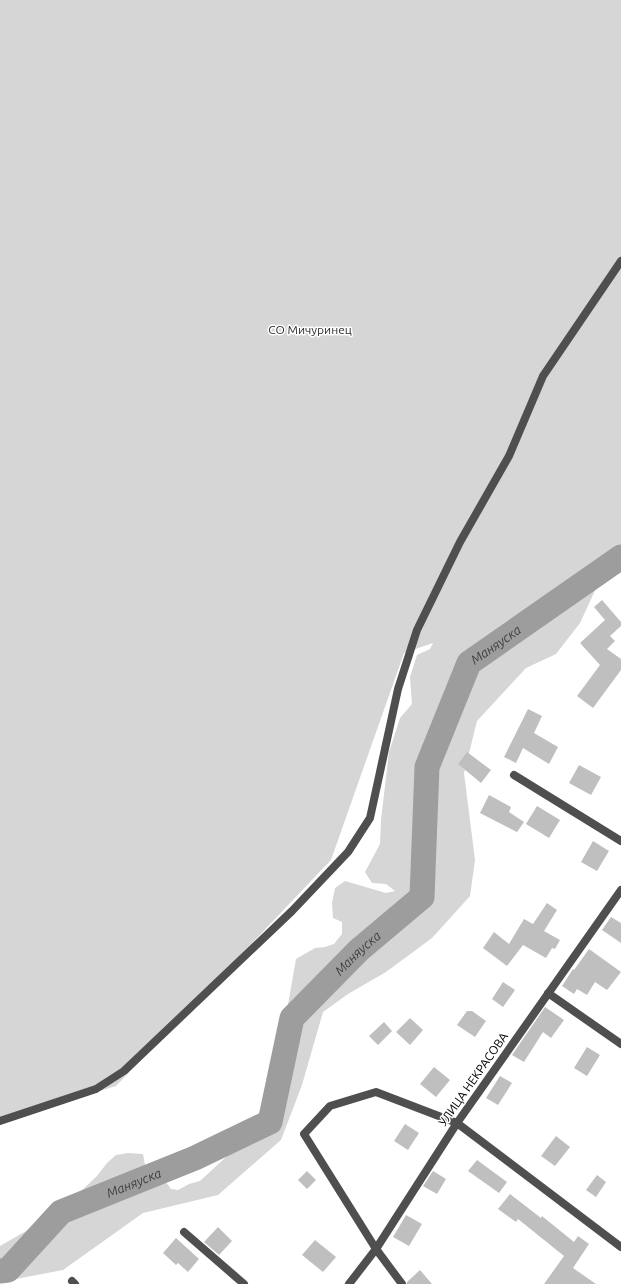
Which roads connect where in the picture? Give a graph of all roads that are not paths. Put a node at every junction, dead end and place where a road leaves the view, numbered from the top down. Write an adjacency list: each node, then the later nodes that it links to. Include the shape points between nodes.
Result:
1 (621, 261): 7 (street, via 543,376 509,456 460,542 417,630 398,689 370,818 348,852 292,911 124,1071 96,1089)
2 (514, 775): 3 (street)
3 (621, 841)
4 (621, 890): 5 (street, УЛИЦА НЕКРАСОВА)
5 (548, 993): 6 (street); 8 (street, УЛИЦА НЕКРАСОВА)
6 (621, 1044)
7 (0, 1121)
8 (457, 1123): 10 (street); 11 (street, УЛИЦА НЕКРАСОВА); 11 (street, via 376,1092 330,1106 304,1134)
9 (184, 1232): 12 (street)
10 (621, 1247)
11 (376, 1249): 13 (street, УЛИЦА НЕКРАСОВА); 14 (street)
12 (244, 1284)
13 (349, 1284)
14 (402, 1284)

